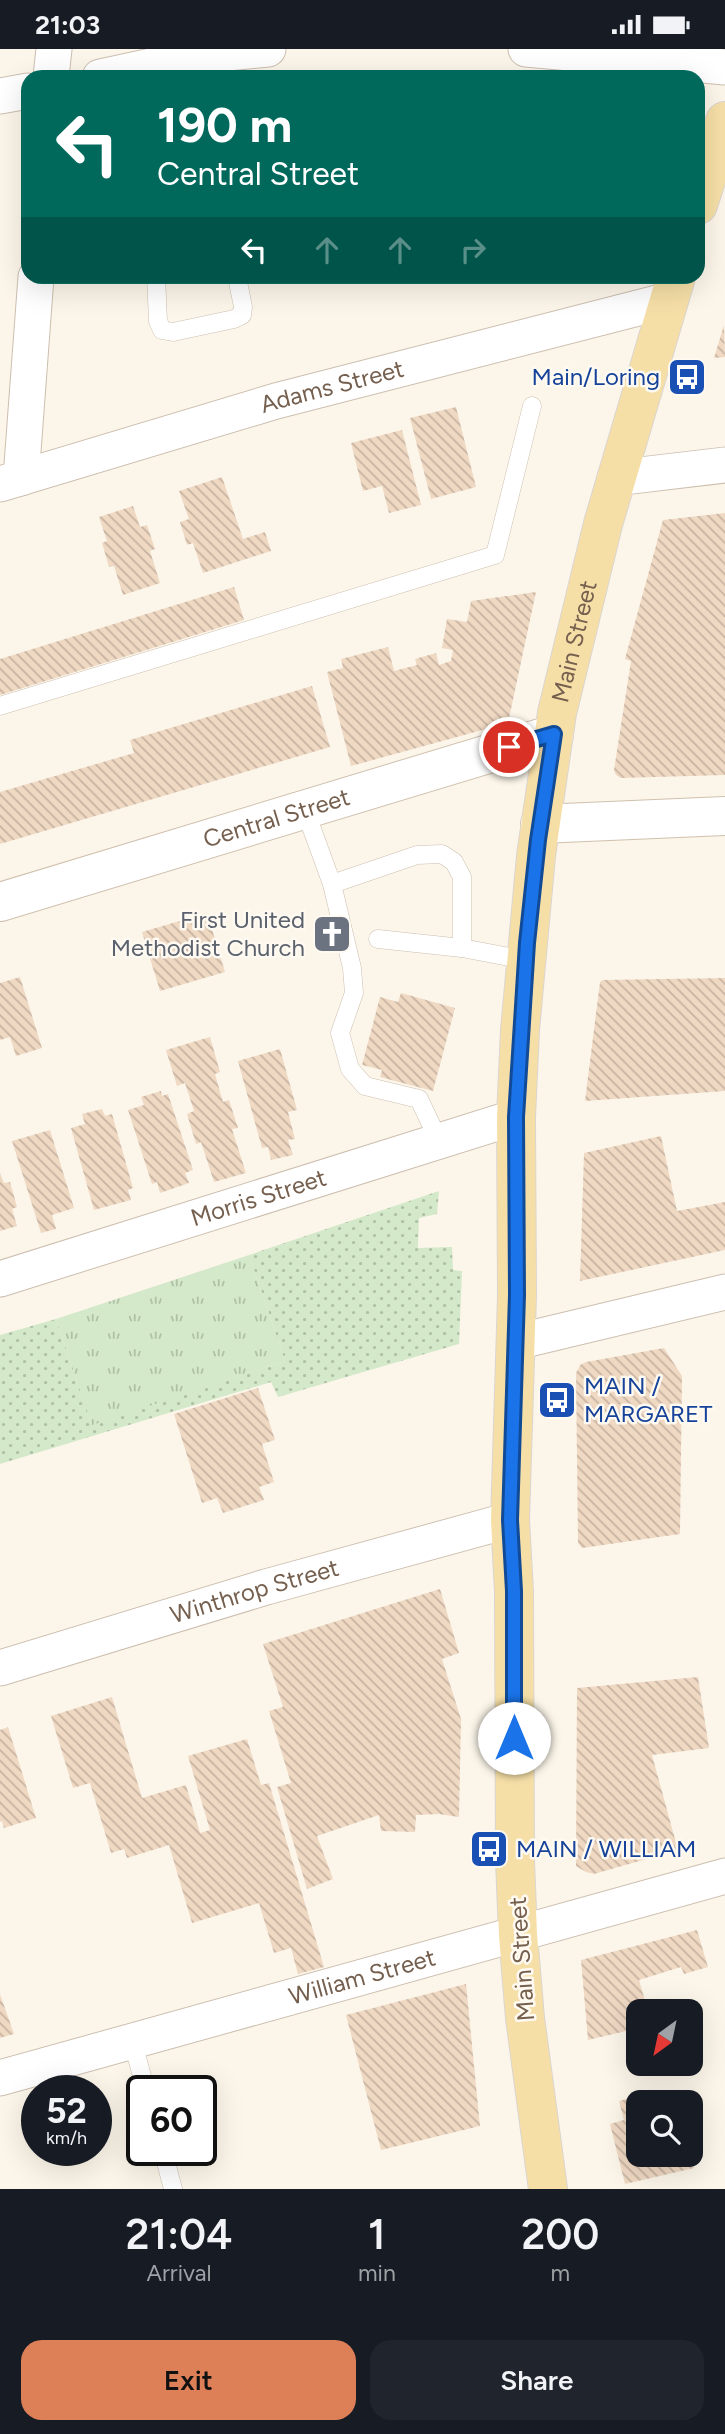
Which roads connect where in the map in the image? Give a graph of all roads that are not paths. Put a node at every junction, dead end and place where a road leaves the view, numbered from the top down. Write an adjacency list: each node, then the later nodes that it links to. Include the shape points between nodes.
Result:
1 (54, 49): 7 (street)
2 (268, 49): 5 (street)
3 (526, 49): 4 (street)
4 (649, 55): 6 (street)
5 (200, 67): 8 (street)
6 (725, 67)
7 (52, 70)
8 (170, 70)
9 (21, 92): 10 (street)
10 (0, 96)
11 (725, 121): 12 (main road)
12 (705, 183)
13 (35, 284): 20 (street)
14 (156, 284): 15 (lane, via 158,321 162,330 173,333 242,315)
15 (238, 284)
16 (673, 288): 19 (main road, Main Street); 20 (street, Adams Street)
17 (533, 406): 21 (lane, via 495,555)
18 (725, 465): 19 (street)
19 (615, 478): 22 (main road, Main Street)
20 (11, 481)
21 (0, 706)
22 (554, 734): 23 (main road, Central Street); 25 (main road, Main Street)
23 (305, 810): 26 (lane); 27 (main road, Central Street)
24 (725, 816): 25 (main road)
25 (540, 824): 30 (main road, Main Street)
26 (332, 884): 29 (lane, via 417,855 442,854 454,862 462,877); 32 (lane, via 352,968 354,993 340,1033 350,1069 365,1086 419,1099)
27 (0, 902)
28 (378, 939): 29 (lane)
29 (462, 948): 30 (lane)
30 (526, 960): 31 (main road, Main Street)
31 (516, 1117): 32 (street, Morris Street); 35 (main road, Main Street)
32 (439, 1141): 33 (street, Morris Street)
33 (0, 1279)
34 (725, 1291): 35 (street)
35 (516, 1342): 36 (main road, Main Street)
36 (510, 1520): 37 (street, Winthrop Street, via 254,1590); 39 (main road, Main Street)
37 (0, 1668)
38 (725, 1876): 39 (street, William Street)
39 (518, 1935): 40 (street, William Street); 45 (main road, Main Street)
40 (133, 2043): 41 (lane); 42 (street, William Street)
41 (142, 2075)
42 (0, 2078)
43 (167, 2166): 44 (lane)
44 (173, 2189)
45 (548, 2189)

